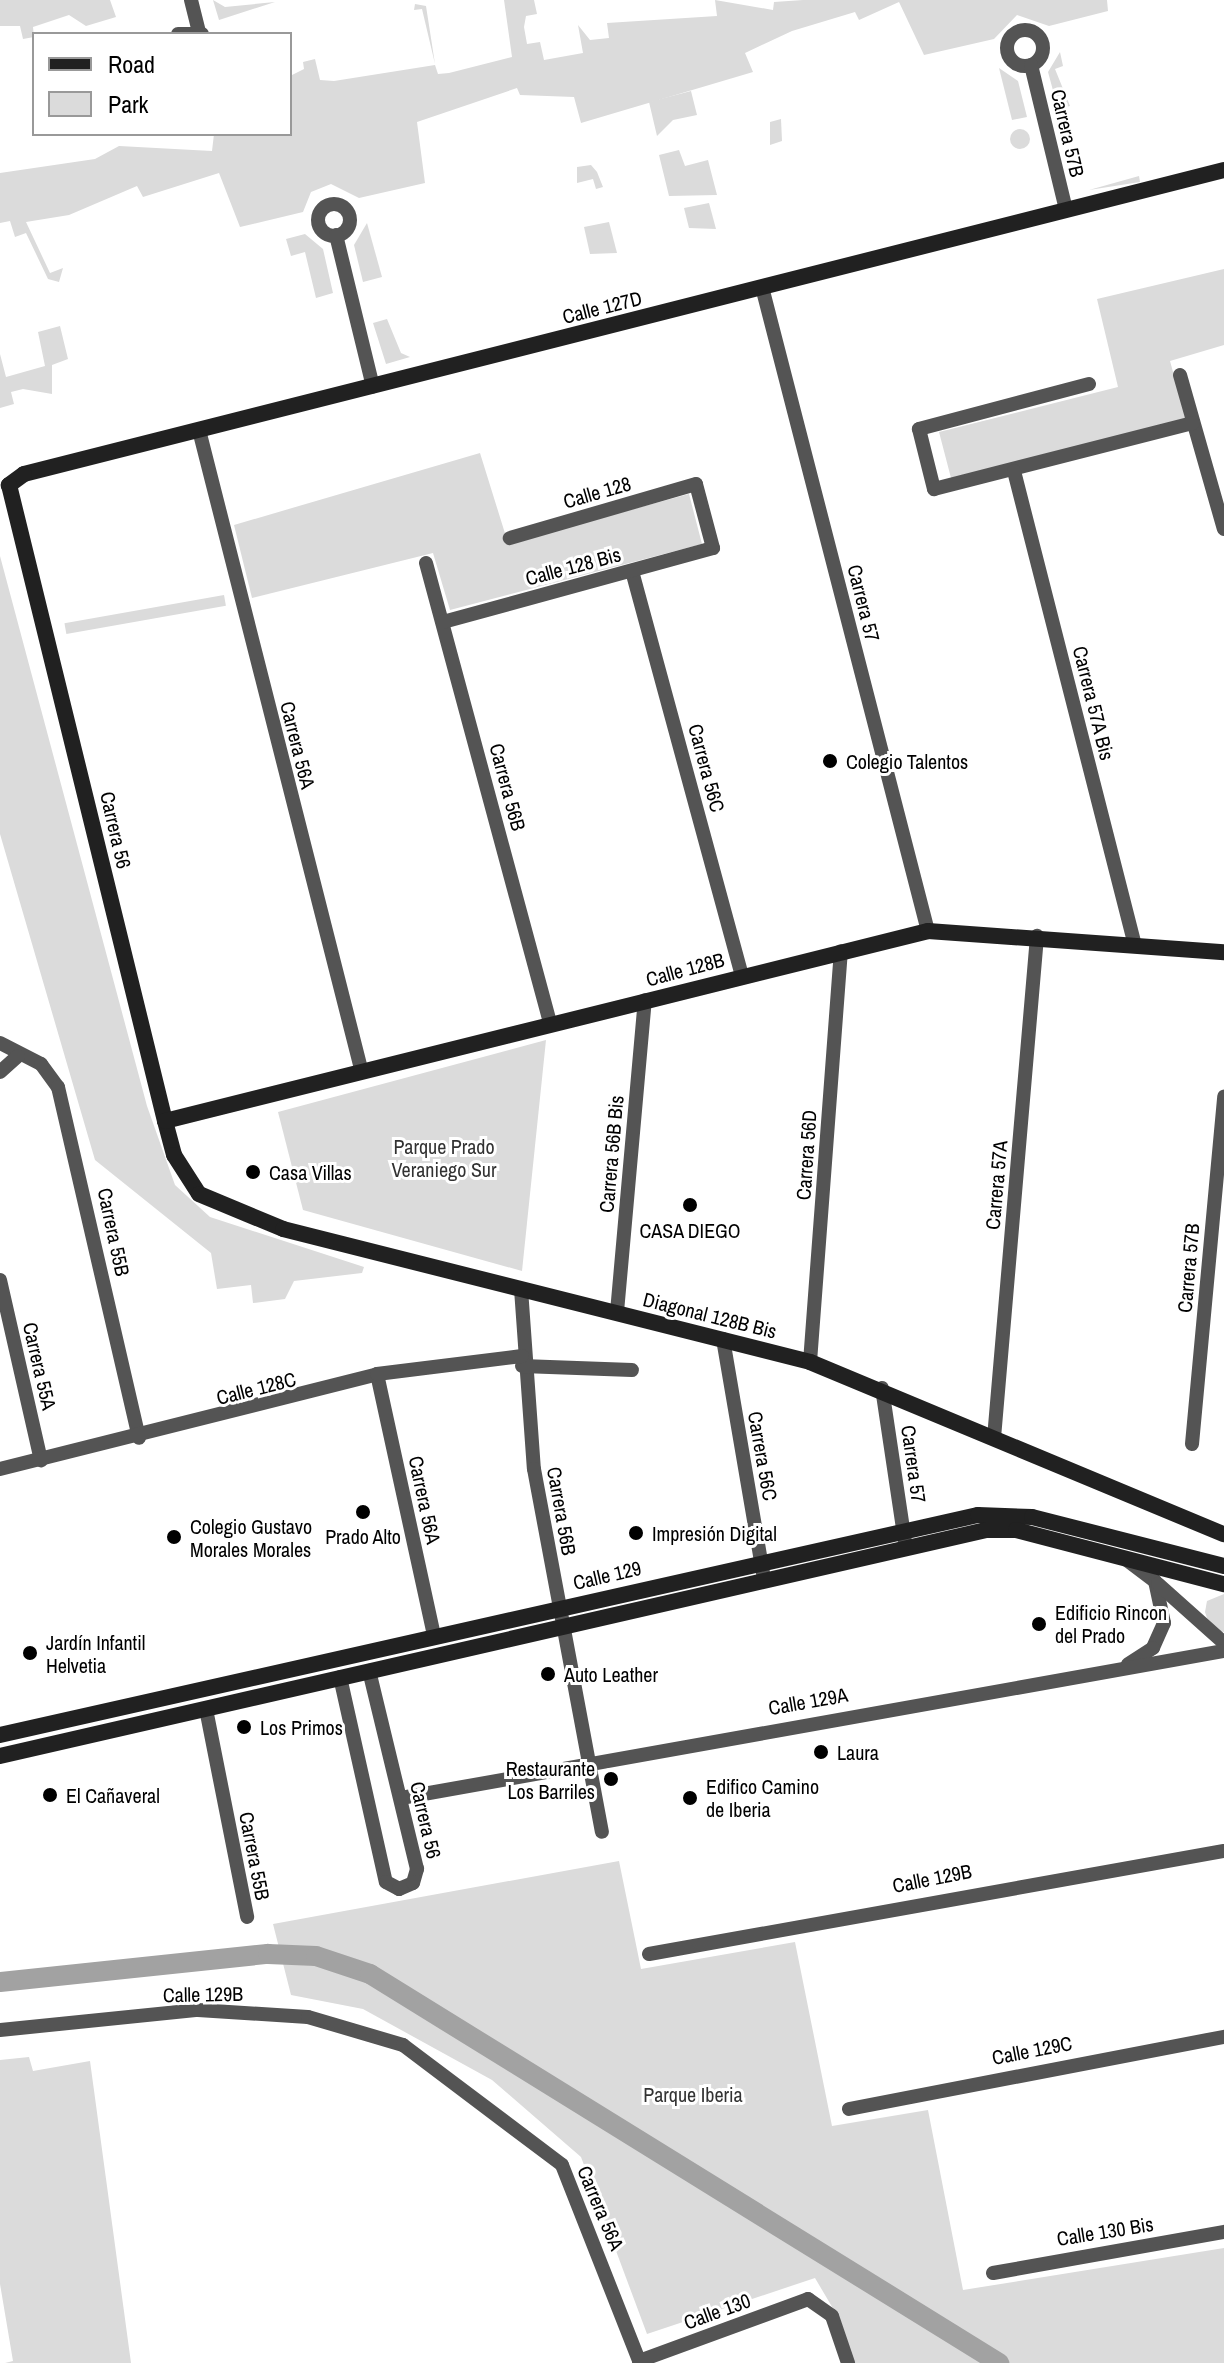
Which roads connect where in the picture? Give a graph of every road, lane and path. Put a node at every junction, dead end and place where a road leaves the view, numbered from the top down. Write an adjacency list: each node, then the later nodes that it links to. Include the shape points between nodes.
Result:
1 (191, 0): 2 (street)
2 (200, 32)
3 (1031, 65): 5 (street, Carrera 57B)
4 (1224, 170): 5 (street, Calle 127D)
5 (1066, 210): 7 (street, Calle 127D)
6 (336, 235): 10 (street)
7 (762, 287): 10 (street, Calle 127D); 21 (street, Carrera 57)
8 (1180, 375): 11 (street)
9 (1089, 384): 13 (street, via 919,429 934,489)
10 (373, 387): 12 (street, Calle 127D)
11 (1193, 423): 13 (street); 15 (street)
12 (199, 430): 14 (street, Calle 127D, via 24,474 11,480); 31 (street, Carrera 56A)
13 (1014, 471): 23 (street, Carrera 57A Bis)
14 (12, 501): 34 (street, Carrera 56)
15 (1224, 529)
16 (510, 538): 17 (street, Calle 128, via 696,484)
17 (713, 548): 19 (street, Calle 128 Bis)
18 (426, 563): 20 (street, Carrera 56B)
19 (632, 571): 20 (street, Calle 128 Bis); 26 (street, Carrera 56C)
20 (443, 622): 28 (street, Carrera 56B)
21 (928, 931): 22 (street, Calle 128B); 24 (street, Calle 128B)
22 (1037, 936): 23 (street, Calle 128B); 46 (street, Carrera 57A)
23 (1135, 945): 25 (street, Calle 128B)
24 (841, 951): 26 (street, Calle 128B); 41 (street, Carrera 56D)
25 (1224, 952)
26 (742, 975): 27 (street, Calle 128B)
27 (645, 1000): 28 (street, Calle 128B); 38 (street, Carrera 56B Bis)
28 (550, 1023): 31 (street, Calle 128B)
29 (0, 1043): 30 (street, Carrera 55B)
30 (18, 1056): 32 (street); 45 (street, Carrera 55B, via 41,1064 58,1087)
31 (361, 1069): 34 (street, Calle 128B)
32 (0, 1072)
33 (1224, 1096): 47 (street, Carrera 57B)
34 (165, 1121): 35 (street, Carrera 56)
35 (182, 1169): 37 (street, Diagonal 128B Bis, via 215,1203 283,1229)
36 (0, 1280): 48 (street, Carrera 55A)
37 (521, 1289): 38 (street, Diagonal 128B Bis); 40 (street, Carrera 56B)
38 (617, 1312): 39 (street, Diagonal 128B Bis)
39 (723, 1339): 41 (street, Diagonal 128B Bis); 53 (street, Carrera 56C)
40 (522, 1361): 42 (street, Calle 128C); 43 (street, Calle 128C); 58 (street, Carrera 56B)
41 (810, 1362): 44 (street, Diagonal 128B Bis)
42 (632, 1370)
43 (377, 1374): 45 (street, Calle 128C); 60 (street, Carrera 56A)
44 (882, 1388): 46 (street, Diagonal 128B Bis); 51 (street, Carrera 57)
45 (139, 1438): 48 (street, Calle 128C)
46 (994, 1438): 50 (street, Diagonal 128B Bis)
47 (1192, 1444)
48 (41, 1460): 49 (street, Calle 128C)
49 (0, 1469)
50 (1224, 1534)
51 (904, 1538): 52 (street, Calle 129, via 1001,1529); 53 (street, Calle 129); 54 (street, Calle 129, via 1007,1513); 55 (street, Calle 129)
52 (1116, 1555): 56 (street, Calle 129); 57 (street, Calle 129)
53 (761, 1561): 55 (street, Carrera 56C); 58 (street, Calle 129)
54 (1224, 1566)
55 (764, 1579): 59 (street, Calle 129)
56 (1155, 1581): 61 (street); 63 (street, via 1164,1608 1160,1638)
57 (1224, 1584)
58 (559, 1606): 59 (street, Carrera 56B); 60 (street, Calle 129)
59 (563, 1626): 64 (street, Calle 129); 69 (street, Carrera 56B)
60 (434, 1635): 67 (street, Calle 129)
61 (1224, 1643)
62 (1224, 1651): 63 (street, Calle 129A)
63 (1117, 1669): 69 (street, Calle 129A)
64 (369, 1671): 65 (street, Calle 129); 70 (street, Carrera 56)
65 (340, 1677): 66 (street, Calle 129); 70 (street, Carrera 56, via 386,1882 399,1889 413,1883 417,1869)
66 (206, 1709): 68 (street, Calle 129); 73 (street, Carrera 55B)
67 (0, 1735)
68 (0, 1756)
69 (589, 1761): 70 (street, Calle 129A); 71 (street, Carrera 56B)
70 (401, 1798)
71 (602, 1832)
72 (1224, 1851): 74 (street, Calle 129B, via 1005,1884)
73 (247, 1917)
74 (649, 1954)
75 (0, 2030): 77 (street, Calle 129B, via 198,2010 308,2017)
76 (1224, 2037): 78 (street, Calle 129C)
77 (403, 2045): 81 (street, Carrera 56A, via 562,2165)
78 (849, 2109)
79 (1224, 2232): 80 (street, Calle 130 Bis)
80 (993, 2273)
81 (640, 2362): 82 (street, Calle 130, via 808,2299 832,2316)
82 (848, 2363)

